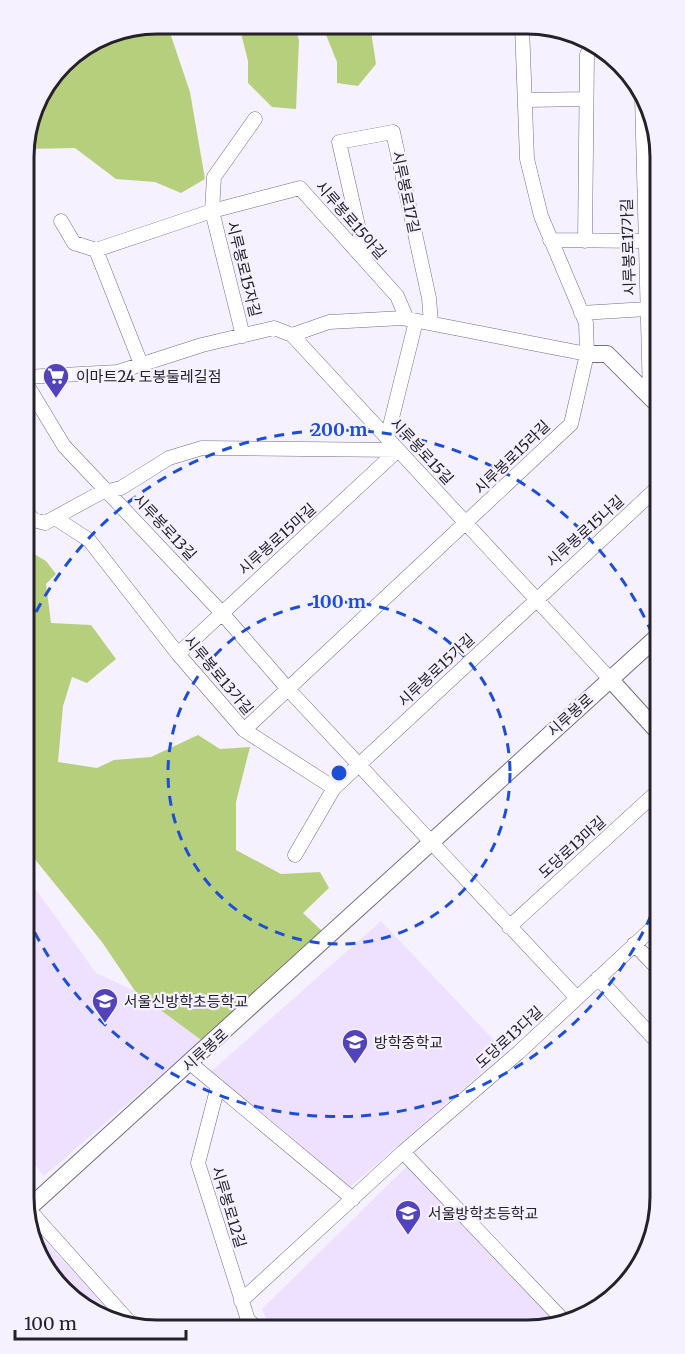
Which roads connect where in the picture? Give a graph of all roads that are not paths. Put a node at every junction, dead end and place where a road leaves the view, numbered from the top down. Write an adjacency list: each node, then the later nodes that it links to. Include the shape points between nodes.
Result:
1 (522, 34): 4 (street, 시루봉로15라길)
2 (587, 54): 3 (street)
3 (586, 99): 4 (street); 10 (street)
4 (526, 100): 9 (street, 시루봉로15라길, via 527,159)
5 (642, 114): 11 (street, 시루봉로17가길)
6 (255, 119): 7 (street, 시루봉로15자길, via 214,177)
7 (212, 211): 12 (street, 시루봉로15자길); 13 (street, 시루봉로15아길, via 300,188); 19 (street, 시루봉로15자길)
8 (62, 221): 12 (street, via 74,243)
9 (550, 240): 10 (street); 15 (street, 시루봉로15라길)
10 (585, 241): 11 (street)
11 (644, 241): 14 (street, 시루봉로17가길)
12 (96, 250): 22 (street)
13 (367, 264): 16 (street, 시루봉로15아길, via 397,296); 17 (street, 시루봉로17길, via 339,142 393,132)
14 (647, 309): 15 (street); 21 (street, 시루봉로17가길)
15 (581, 313): 20 (street, 시루봉로15라길, via 586,323)
16 (412, 320): 17 (street); 18 (street, via 364,318 329,322); 26 (street)
17 (431, 323): 20 (street)
18 (292, 335): 19 (street, via 274,328); 26 (street, 시루봉로15길)
19 (243, 336): 22 (street)
20 (587, 354): 24 (street, via 607,354); 32 (street, 시루봉로15라길, via 571,424)
21 (650, 354)
22 (141, 364): 23 (street, via 118,372)
23 (35, 377)
24 (650, 396)
25 (35, 398): 28 (street, 시루봉로13길, via 64,446)
26 (387, 438): 27 (street, 시루봉로15길)
27 (398, 450): 28 (street, via 202,448 169,458 121,488); 32 (street, 시루봉로15길); 34 (street, 시루봉로15마길)
28 (109, 491): 30 (street); 34 (street, 시루봉로13길)
29 (650, 494): 33 (street, 시루봉로15나길)
30 (55, 518): 31 (street, via 45,523); 36 (street, 시루봉로13가길, via 89,540)
31 (35, 520)
32 (466, 523): 33 (street, 시루봉로15길); 38 (street, 시루봉로15라길)
33 (536, 598): 37 (street, 시루봉로15길); 41 (street, 시루봉로15가길)
34 (221, 612): 36 (street, 시루봉로15마길); 38 (street, 시루봉로13길)
35 (650, 643): 37 (street, 시루봉로)
36 (178, 654): 40 (street, 시루봉로13가길)
37 (610, 679): 39 (street); 44 (street, 시루봉로)
38 (288, 689): 40 (street, 시루봉로15라길); 41 (street)
39 (650, 723)
40 (244, 730): 42 (street, 시루봉로13가길)
41 (359, 765): 42 (street); 44 (street)
42 (334, 788): 45 (street)
43 (650, 798): 46 (street, 도당로13마길)
44 (432, 844): 46 (street); 53 (street, 시루봉로)
45 (295, 855)
46 (508, 927): 51 (street)
47 (650, 930): 48 (street, 도당로13다길)
48 (634, 944): 49 (street); 50 (street, 도당로13다길)
49 (650, 961)
50 (598, 978): 51 (street, 도당로13다길); 52 (street)
51 (577, 998): 55 (street, 도당로13다길)
52 (650, 1034)
53 (190, 1064): 54 (street); 57 (street, 시루봉로)
54 (218, 1086): 56 (street); 59 (street, 시루봉로12길, via 198,1163)
55 (403, 1152): 56 (street, 도당로13다길); 61 (street)
56 (352, 1199): 59 (street, 도당로13다길)
57 (35, 1203)
58 (37, 1218): 60 (street)
59 (241, 1301): 62 (street, 시루봉로12길)
60 (122, 1314)
61 (558, 1315)
62 (247, 1320)

